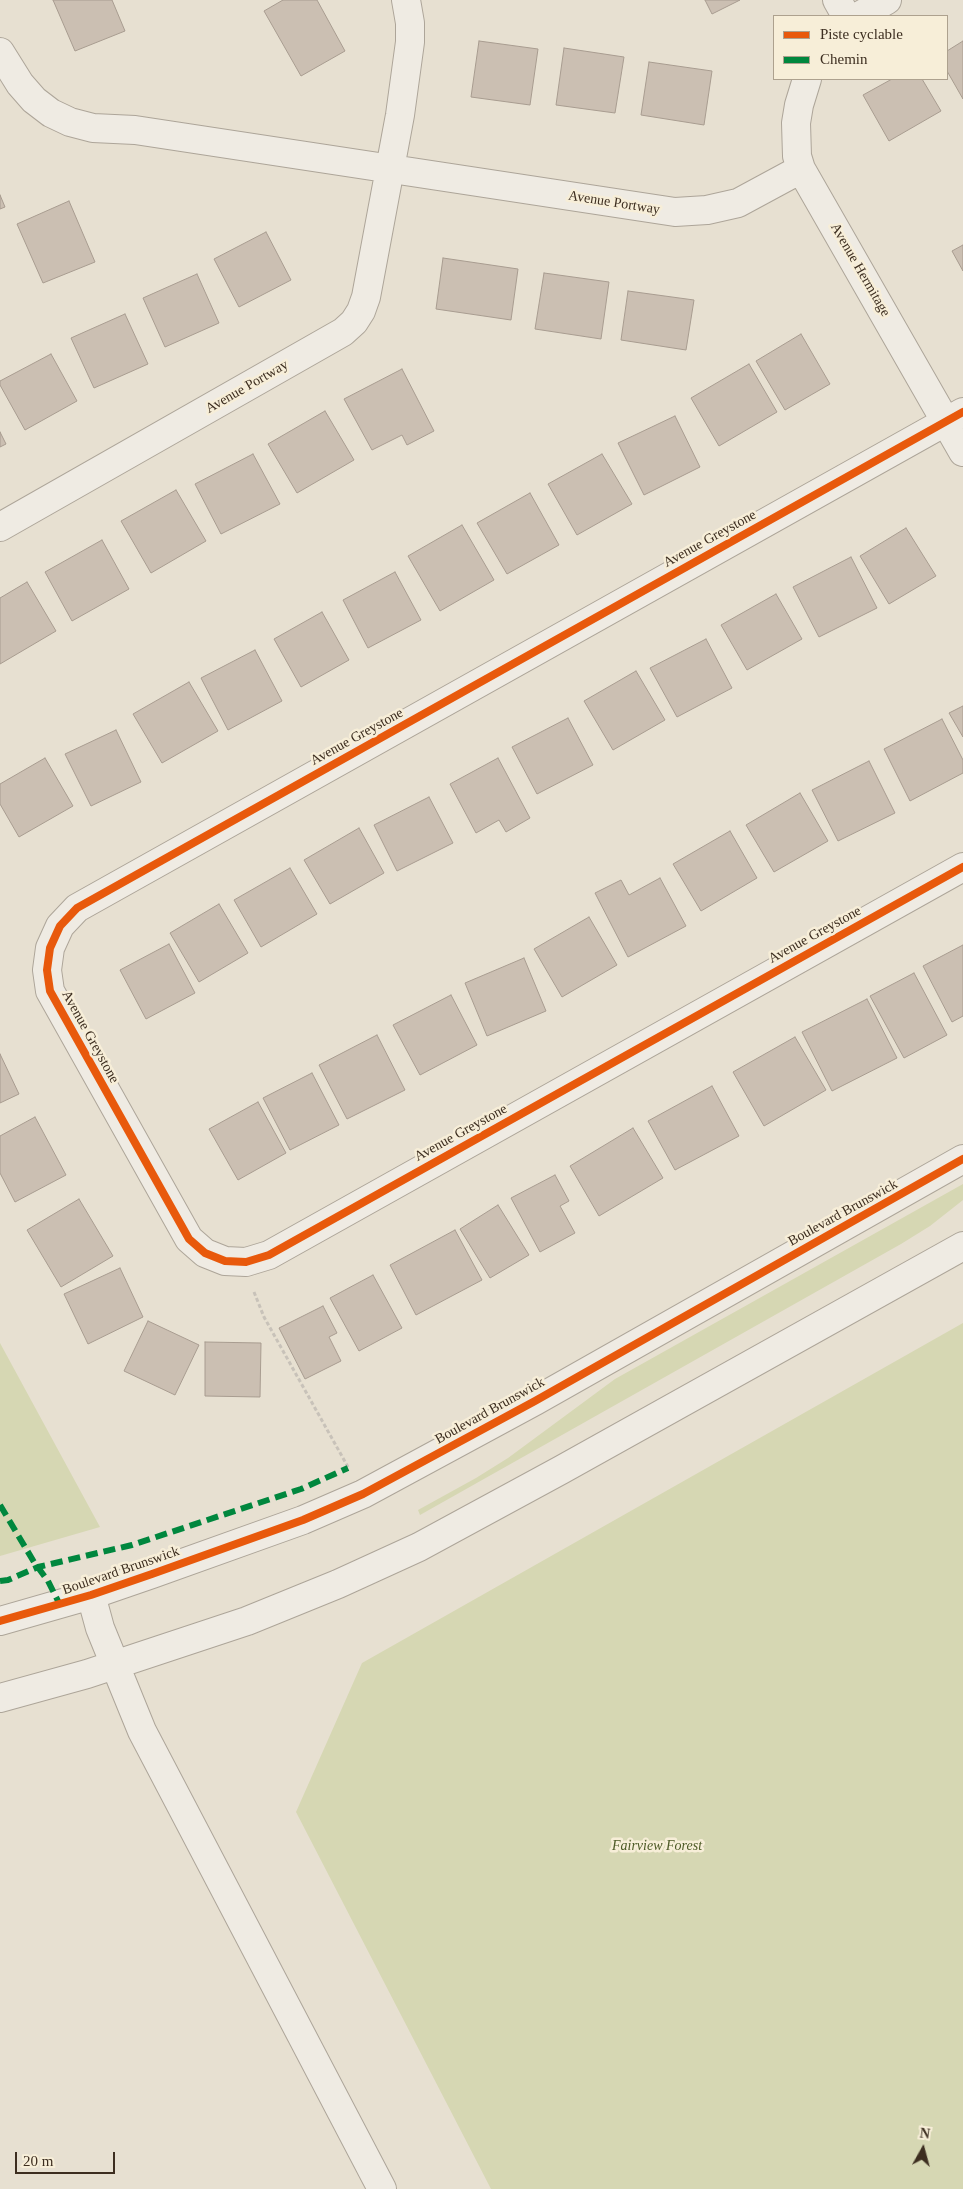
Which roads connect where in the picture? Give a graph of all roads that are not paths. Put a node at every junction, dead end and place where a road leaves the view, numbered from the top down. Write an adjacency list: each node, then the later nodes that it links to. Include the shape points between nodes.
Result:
1 (406, 0): 8 (street, via 410,42)
2 (837, 0): 4 (street)
3 (887, 0): 5 (street)
4 (845, 15)
5 (861, 15)
6 (0, 52): 8 (street, Avenue Portway, via 34,100 70,122 93,128 135,130)
7 (807, 80): 9 (street, Avenue Hermitage, via 796,122 797,156)
8 (390, 168): 9 (street, Avenue Portway, via 675,212 707,210 738,202); 12 (street, Avenue Portway, via 362,311 343,332)
9 (801, 169): 10 (street, Avenue Hermitage)
10 (954, 416): 11 (street, Avenue Hermitage); 13 (street, Avenue Greystone, via 77,908 60,926 50,948 47,970 50,991 189,1239 205,1253 226,1262 246,1262 278,1250)
11 (963, 452)
12 (0, 527)
13 (963, 867)
14 (963, 1159): 16 (street, Boulevard Brunswick, via 535,1401 362,1494 272,1532)
15 (963, 1246): 18 (street, via 419,1547 295,1602)
16 (91, 1596): 17 (street, Boulevard Brunswick); 18 (street)
17 (0, 1621)
18 (114, 1666): 19 (street); 20 (street, via 147,1740)
19 (0, 1698)
20 (382, 2189)

